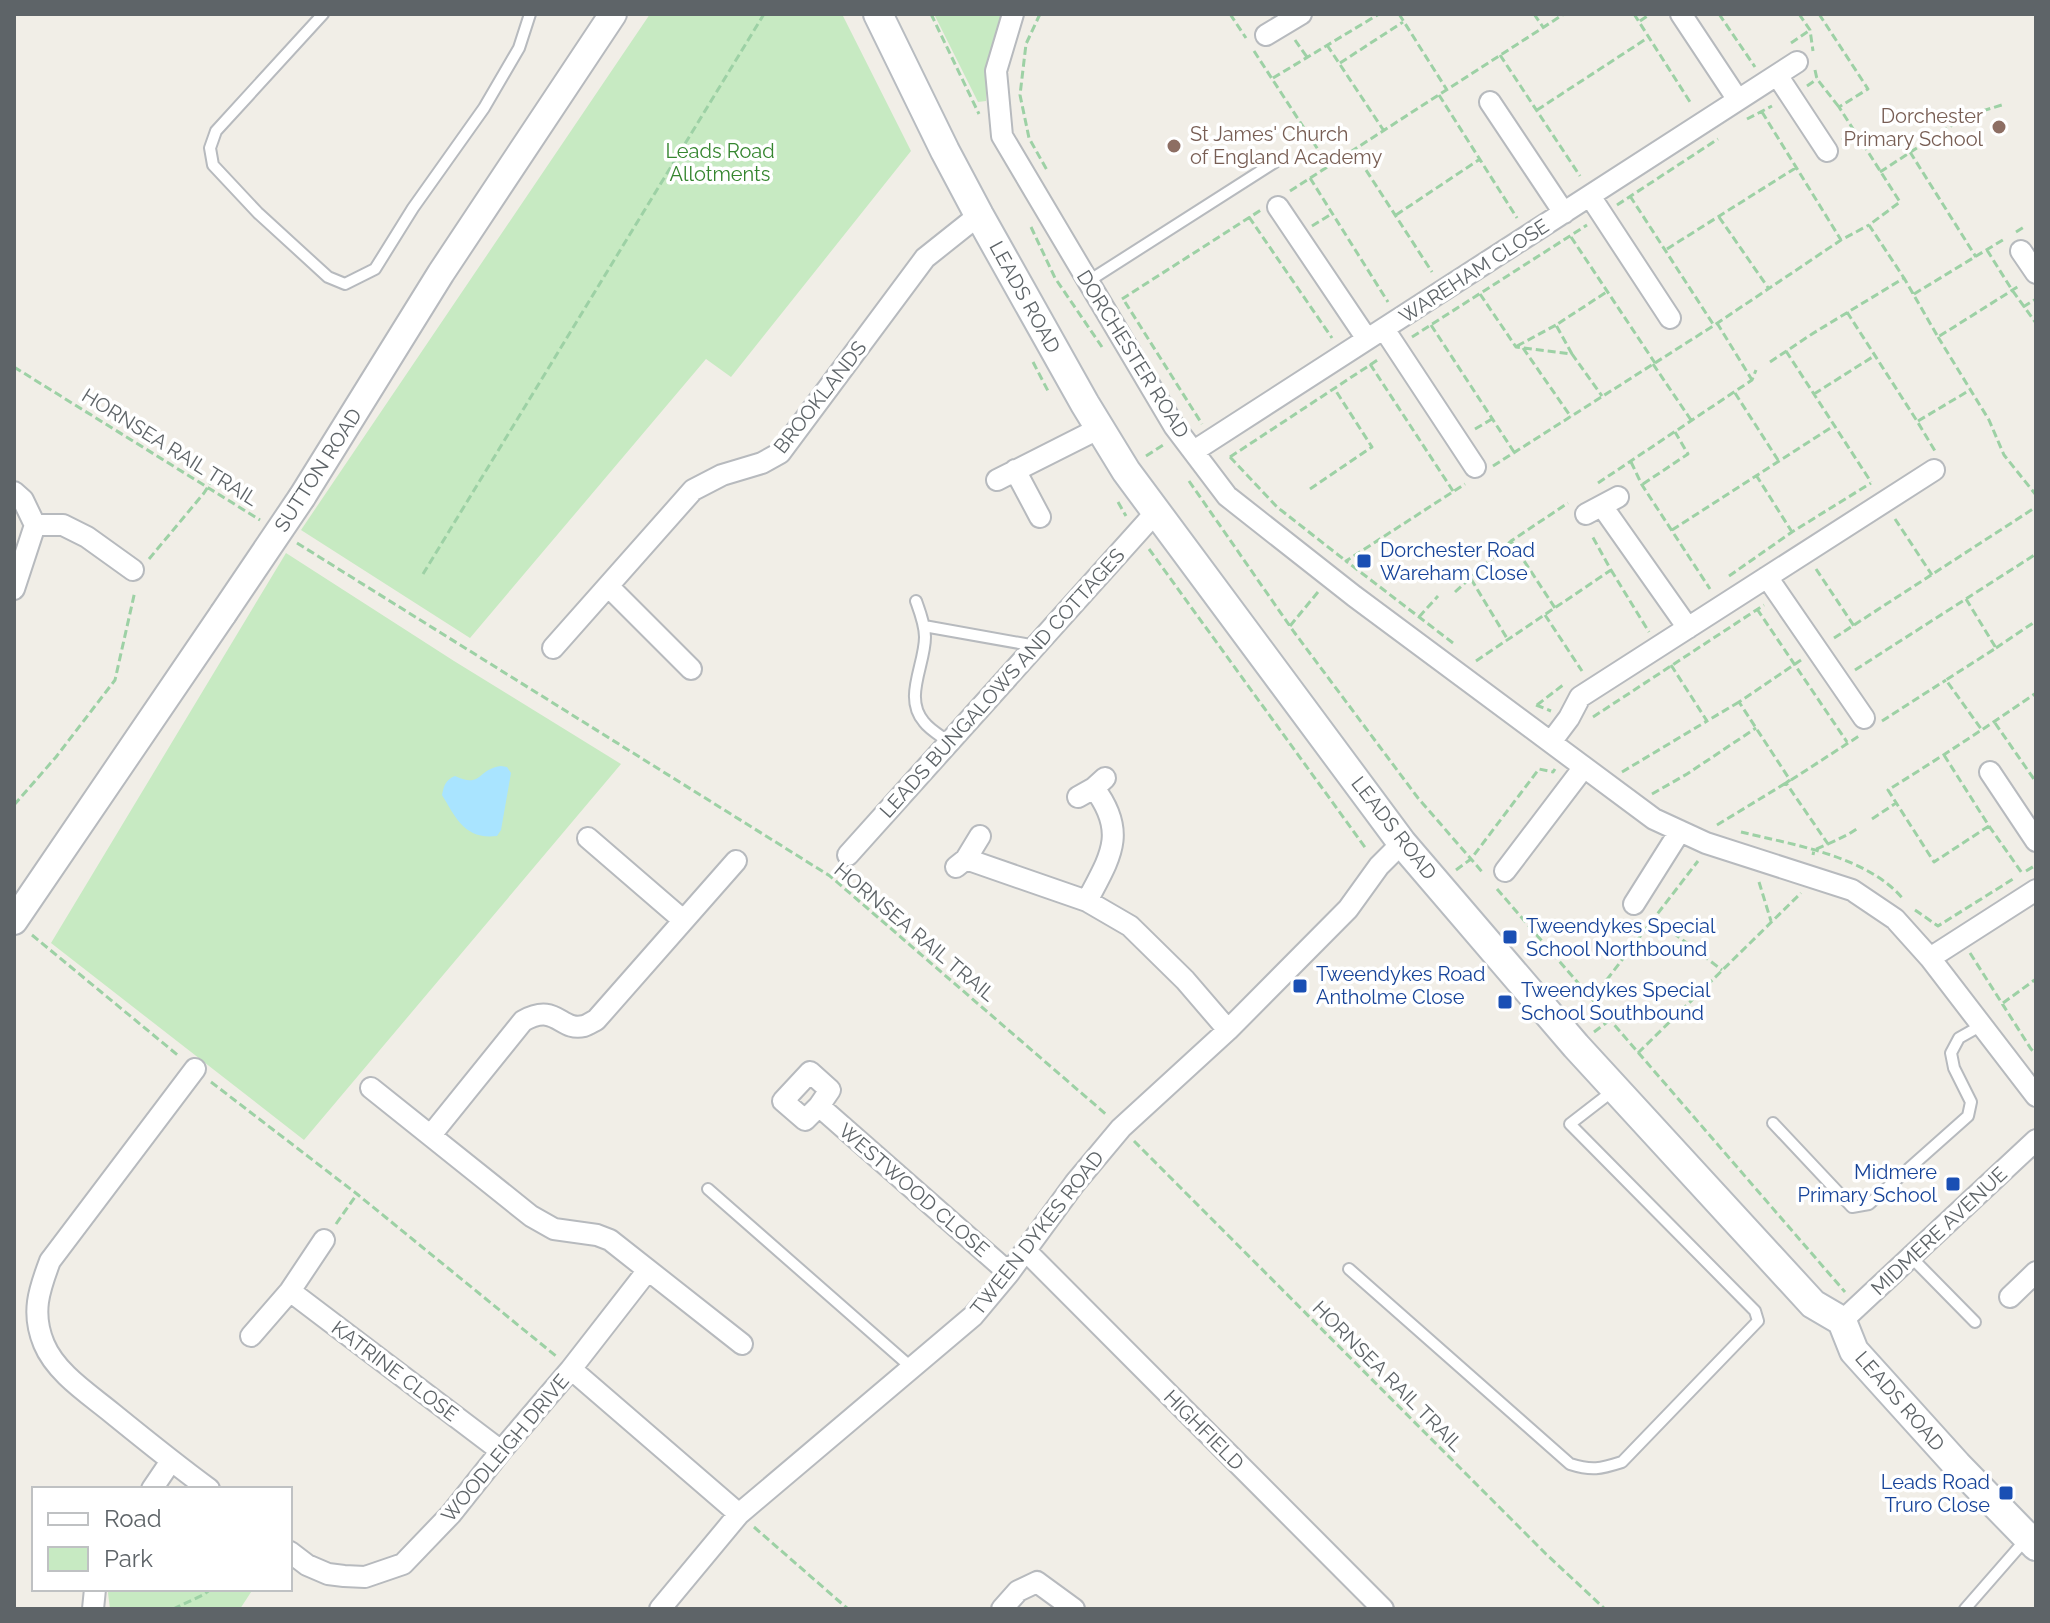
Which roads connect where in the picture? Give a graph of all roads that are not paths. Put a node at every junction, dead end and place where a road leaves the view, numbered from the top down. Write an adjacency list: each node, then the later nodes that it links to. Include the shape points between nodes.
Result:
1 (323, 14): 2 (lane, via 216,131 210,148 213,165 229,185 328,277 345,284 375,269 484,108 519,48)
2 (530, 14)
3 (613, 14): 61 (street, SUTTON ROAD, bridge, via 441,273 302,497)
4 (878, 14): 18 (main road, LEADS ROAD)
5 (1013, 14): 20 (street, DORCHESTER ROAD, via 996,71 1002,136)
6 (1301, 14): 8 (street)
7 (1681, 14): 11 (street)
8 (1266, 35)
9 (1797, 62): 10 (street, WAREHAM CLOSE)
10 (1777, 75): 11 (street, WAREHAM CLOSE); 13 (street)
11 (1732, 93): 15 (street, WAREHAM CLOSE)
12 (1490, 102): 17 (street, WAREHAM CLOSE)
13 (1827, 151)
14 (1275, 162): 20 (lane)
15 (1590, 196): 17 (street, WAREHAM CLOSE); 22 (street)
16 (1275, 203): 23 (street, WAREHAM CLOSE)
17 (1564, 213): 23 (street, WAREHAM CLOSE)
18 (979, 215): 24 (main road, LEADS ROAD); 36 (street, BROOKLANDS, via 925,258 780,453 693,490)
19 (2021, 251): 21 (street)
20 (1095, 277): 25 (street, DORCHESTER ROAD, via 1104,311)
21 (2030, 278)
22 (1670, 318)
23 (1376, 334): 25 (street, WAREHAM CLOSE); 27 (street, WAREHAM CLOSE, via 1396,347)
24 (1100, 428): 30 (main road, LEADS ROAD); 31 (street, via 1006,475)
25 (1194, 451): 45 (street, DORCHESTER ROAD, via 1227,496)
26 (1936, 464): 34 (street)
27 (1478, 470)
28 (14, 492): 32 (street)
29 (1604, 510): 39 (street)
30 (1156, 512): 40 (street, LEADS BUNGALOWS AND COTTAGES); 53 (main road, LEADS ROAD)
31 (1040, 517)
32 (35, 525): 33 (street, via 63,525); 35 (street)
33 (139, 572)
34 (1767, 577): 39 (street); 43 (street)
35 (16, 586)
36 (608, 586): 41 (street, BROOKLANDS); 42 (street)
37 (916, 601): 38 (lane)
38 (924, 626): 40 (lane); 44 (lane, via 915,706 924,723)
39 (1688, 628): 45 (street, via 1580,697)
40 (1036, 646): 44 (street, LEADS BUNGALOWS AND COTTAGES)
41 (553, 648)
42 (691, 669)
43 (1864, 718)
44 (949, 742): 54 (street, LEADS BUNGALOWS AND COTTAGES)
45 (1551, 742): 46 (street, DORCHESTER ROAD)
46 (1576, 762): 49 (street, DORCHESTER ROAD, via 1654,819); 56 (street)
47 (1990, 772): 52 (street)
48 (1092, 788): 58 (street, via 1107,806 1114,839)
49 (1680, 831): 59 (street); 62 (street, DORCHESTER ROAD, via 1852,890 1895,919)
50 (980, 836): 58 (street, via 961,863)
51 (588, 838): 60 (street)
52 (2036, 841)
53 (1402, 843): 64 (street, TWEEN DYKES ROAD, via 1348,909); 67 (main road, LEADS ROAD)
54 (848, 855)
55 (736, 861): 60 (street)
56 (1505, 871)
57 (2036, 890): 62 (street)
58 (1087, 901): 64 (street, via 1130,926)
59 (1634, 904)
60 (683, 920): 71 (street, via 596,1020 572,1026 537,1013 523,1021)
61 (14, 921)
62 (1930, 958): 63 (street, DORCHESTER ROAD)
63 (1982, 1025): 68 (street, DORCHESTER ROAD); 70 (lane, via 1959,1038 1951,1053 1971,1102 1968,1116 1869,1204 1852,1207)
64 (1228, 1030): 75 (street, TWEEN DYKES ROAD, via 1121,1128)
65 (195, 1069): 90 (street, via 56,1252 38,1290 44,1345 64,1374)
66 (371, 1088): 71 (street)
67 (1616, 1089): 77 (lane, via 1570,1124 1755,1311 1758,1321 1622,1462 1602,1469 1570,1464); 83 (main road, LEADS ROAD, via 1813,1304)
68 (2036, 1096)
69 (819, 1106): 80 (street, WESTWOOD CLOSE)
70 (1773, 1123)
71 (431, 1135): 78 (street, via 531,1216 554,1229 610,1240)
72 (2036, 1140): 76 (street, MIDMERE AVENUE)
73 (708, 1189): 87 (lane)
74 (324, 1240): 81 (street)
75 (1026, 1251): 80 (street, TWEEN DYKES ROAD); 99 (street, HIGHFIELD)
76 (1911, 1257): 83 (street, MIDMERE AVENUE); 84 (lane)
77 (1349, 1269)
78 (648, 1270): 86 (street); 88 (street)
79 (2036, 1272): 82 (street)
80 (1009, 1273): 87 (street, TWEEN DYKES ROAD, via 973,1316)
81 (290, 1291): 85 (street); 89 (street, KATRINE CLOSE)
82 (2010, 1297)
83 (1850, 1314): 94 (main road, LEADS ROAD, via 1854,1351 1957,1465)
84 (1975, 1322)
85 (251, 1336)
86 (742, 1344)
87 (912, 1368): 93 (street, TWEEN DYKES ROAD)
88 (571, 1369): 89 (street, WOODLEIGH DRIVE); 93 (street, WOODLEIGH DRIVE)
89 (501, 1451): 95 (street, WOODLEIGH DRIVE, via 403,1564 365,1577 344,1576 307,1565)
90 (171, 1461): 91 (street); 92 (street)
91 (153, 1487)
92 (206, 1487)
93 (739, 1514): 96 (street, TWEEN DYKES ROAD)
94 (2033, 1537): 100 (lane)
95 (292, 1554)
96 (660, 1609)
97 (1002, 1609): 98 (street, via 1018,1591 1037,1582)
98 (1074, 1609)
99 (1383, 1609)
100 (1965, 1609)

